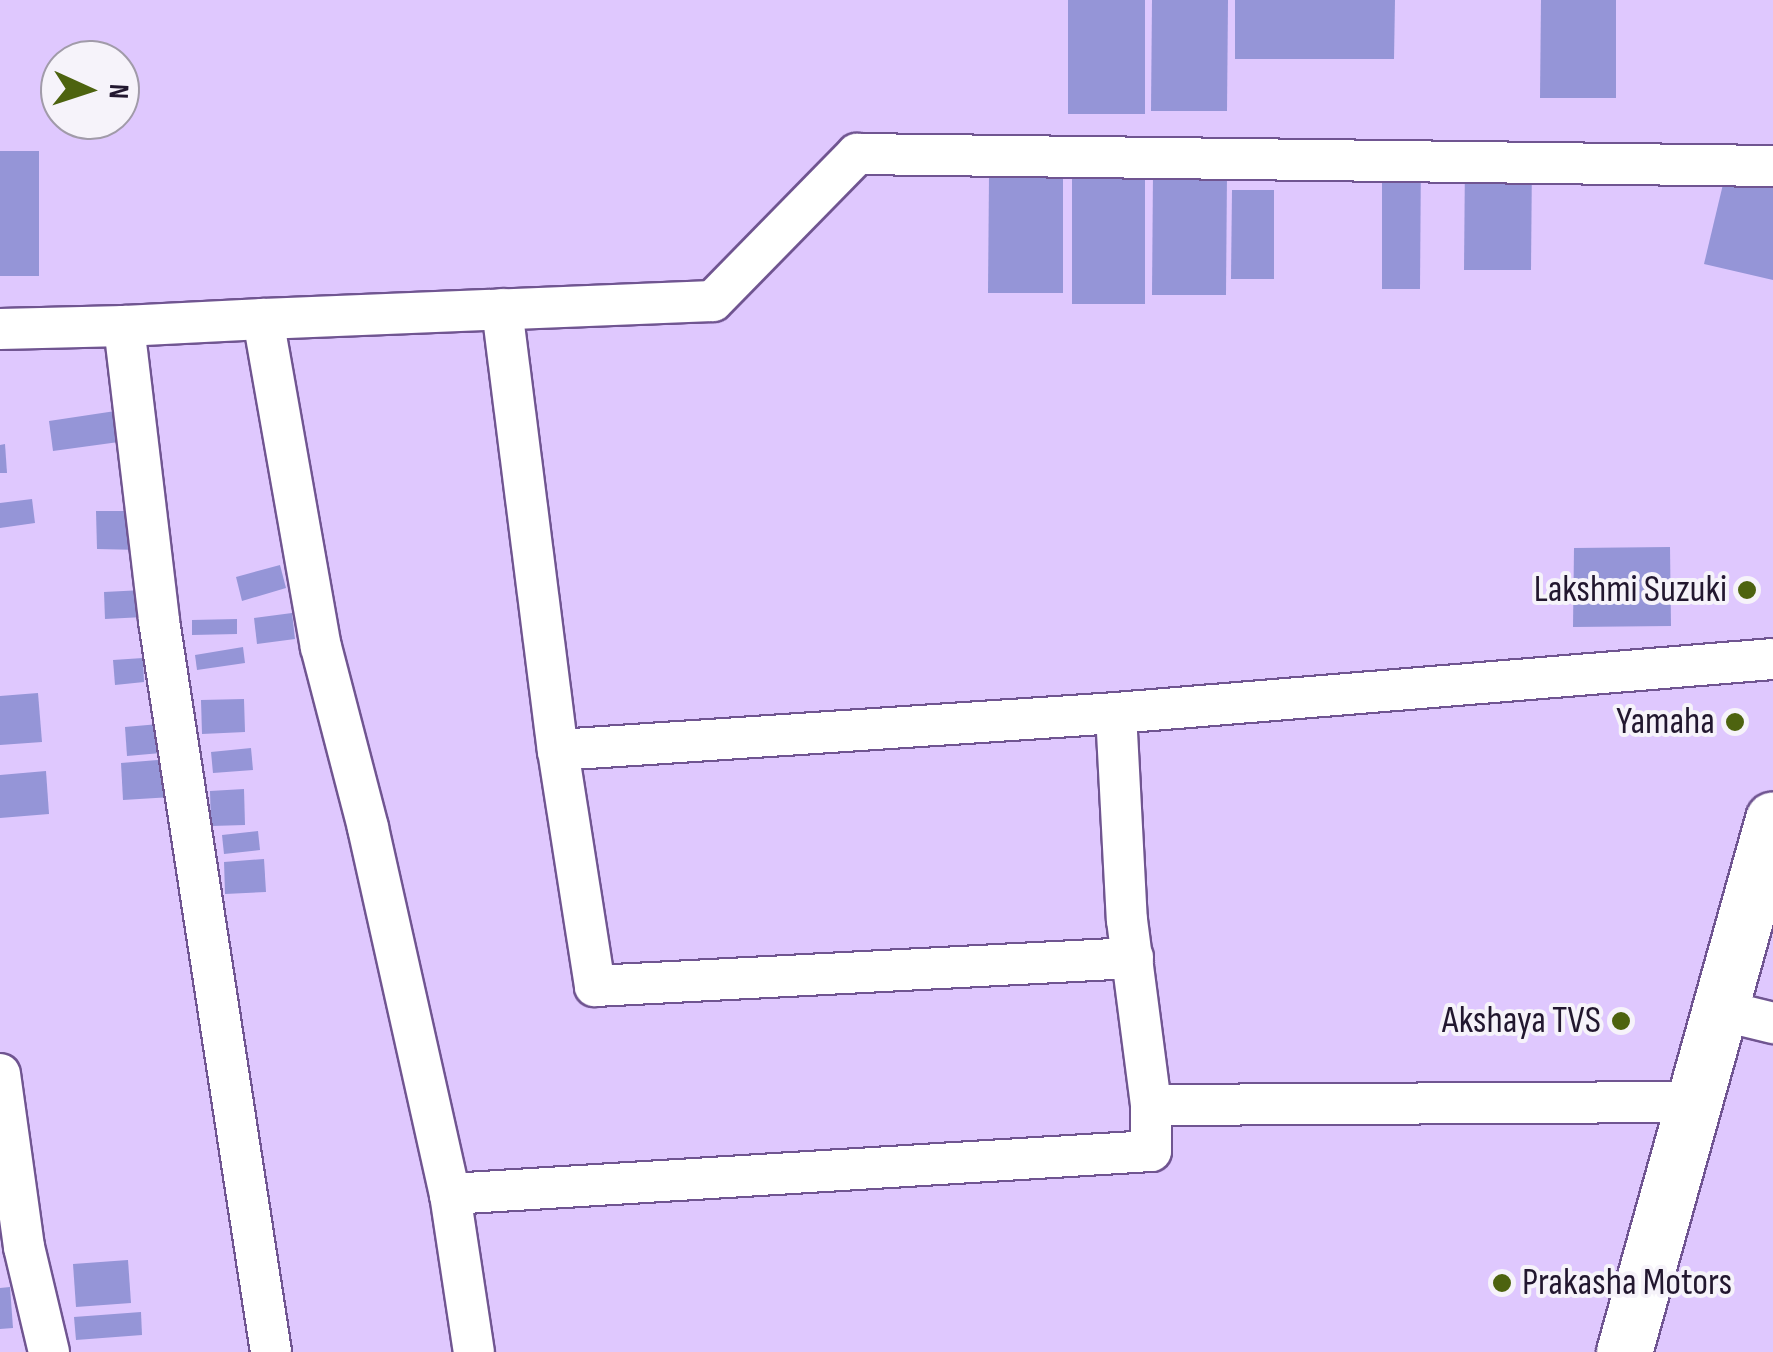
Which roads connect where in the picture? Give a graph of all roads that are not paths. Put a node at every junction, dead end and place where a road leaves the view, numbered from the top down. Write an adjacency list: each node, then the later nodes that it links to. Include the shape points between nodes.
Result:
1 (1773, 166): 2 (street, via 857,154 713,301)
2 (502, 309): 3 (street); 8 (street)
3 (263, 319): 4 (street); 16 (street, via 321,647)
4 (124, 326): 5 (street); 18 (street, via 160,621)
5 (0, 329)
6 (1773, 658): 7 (street)
7 (1116, 713): 8 (street); 10 (street)
8 (558, 750): 10 (street, via 596,986)
9 (1773, 819): 11 (main road)
10 (1133, 958): 15 (street)
11 (1720, 1010): 12 (street); 14 (main road)
12 (1773, 1023)
13 (0, 1074): 17 (street, via 24,1248)
14 (1694, 1102): 15 (street); 20 (main road)
15 (1151, 1105): 16 (street, via 1150,1151)
16 (450, 1194): 19 (street)
17 (49, 1352)
18 (271, 1352)
19 (474, 1352)
20 (1624, 1352)

